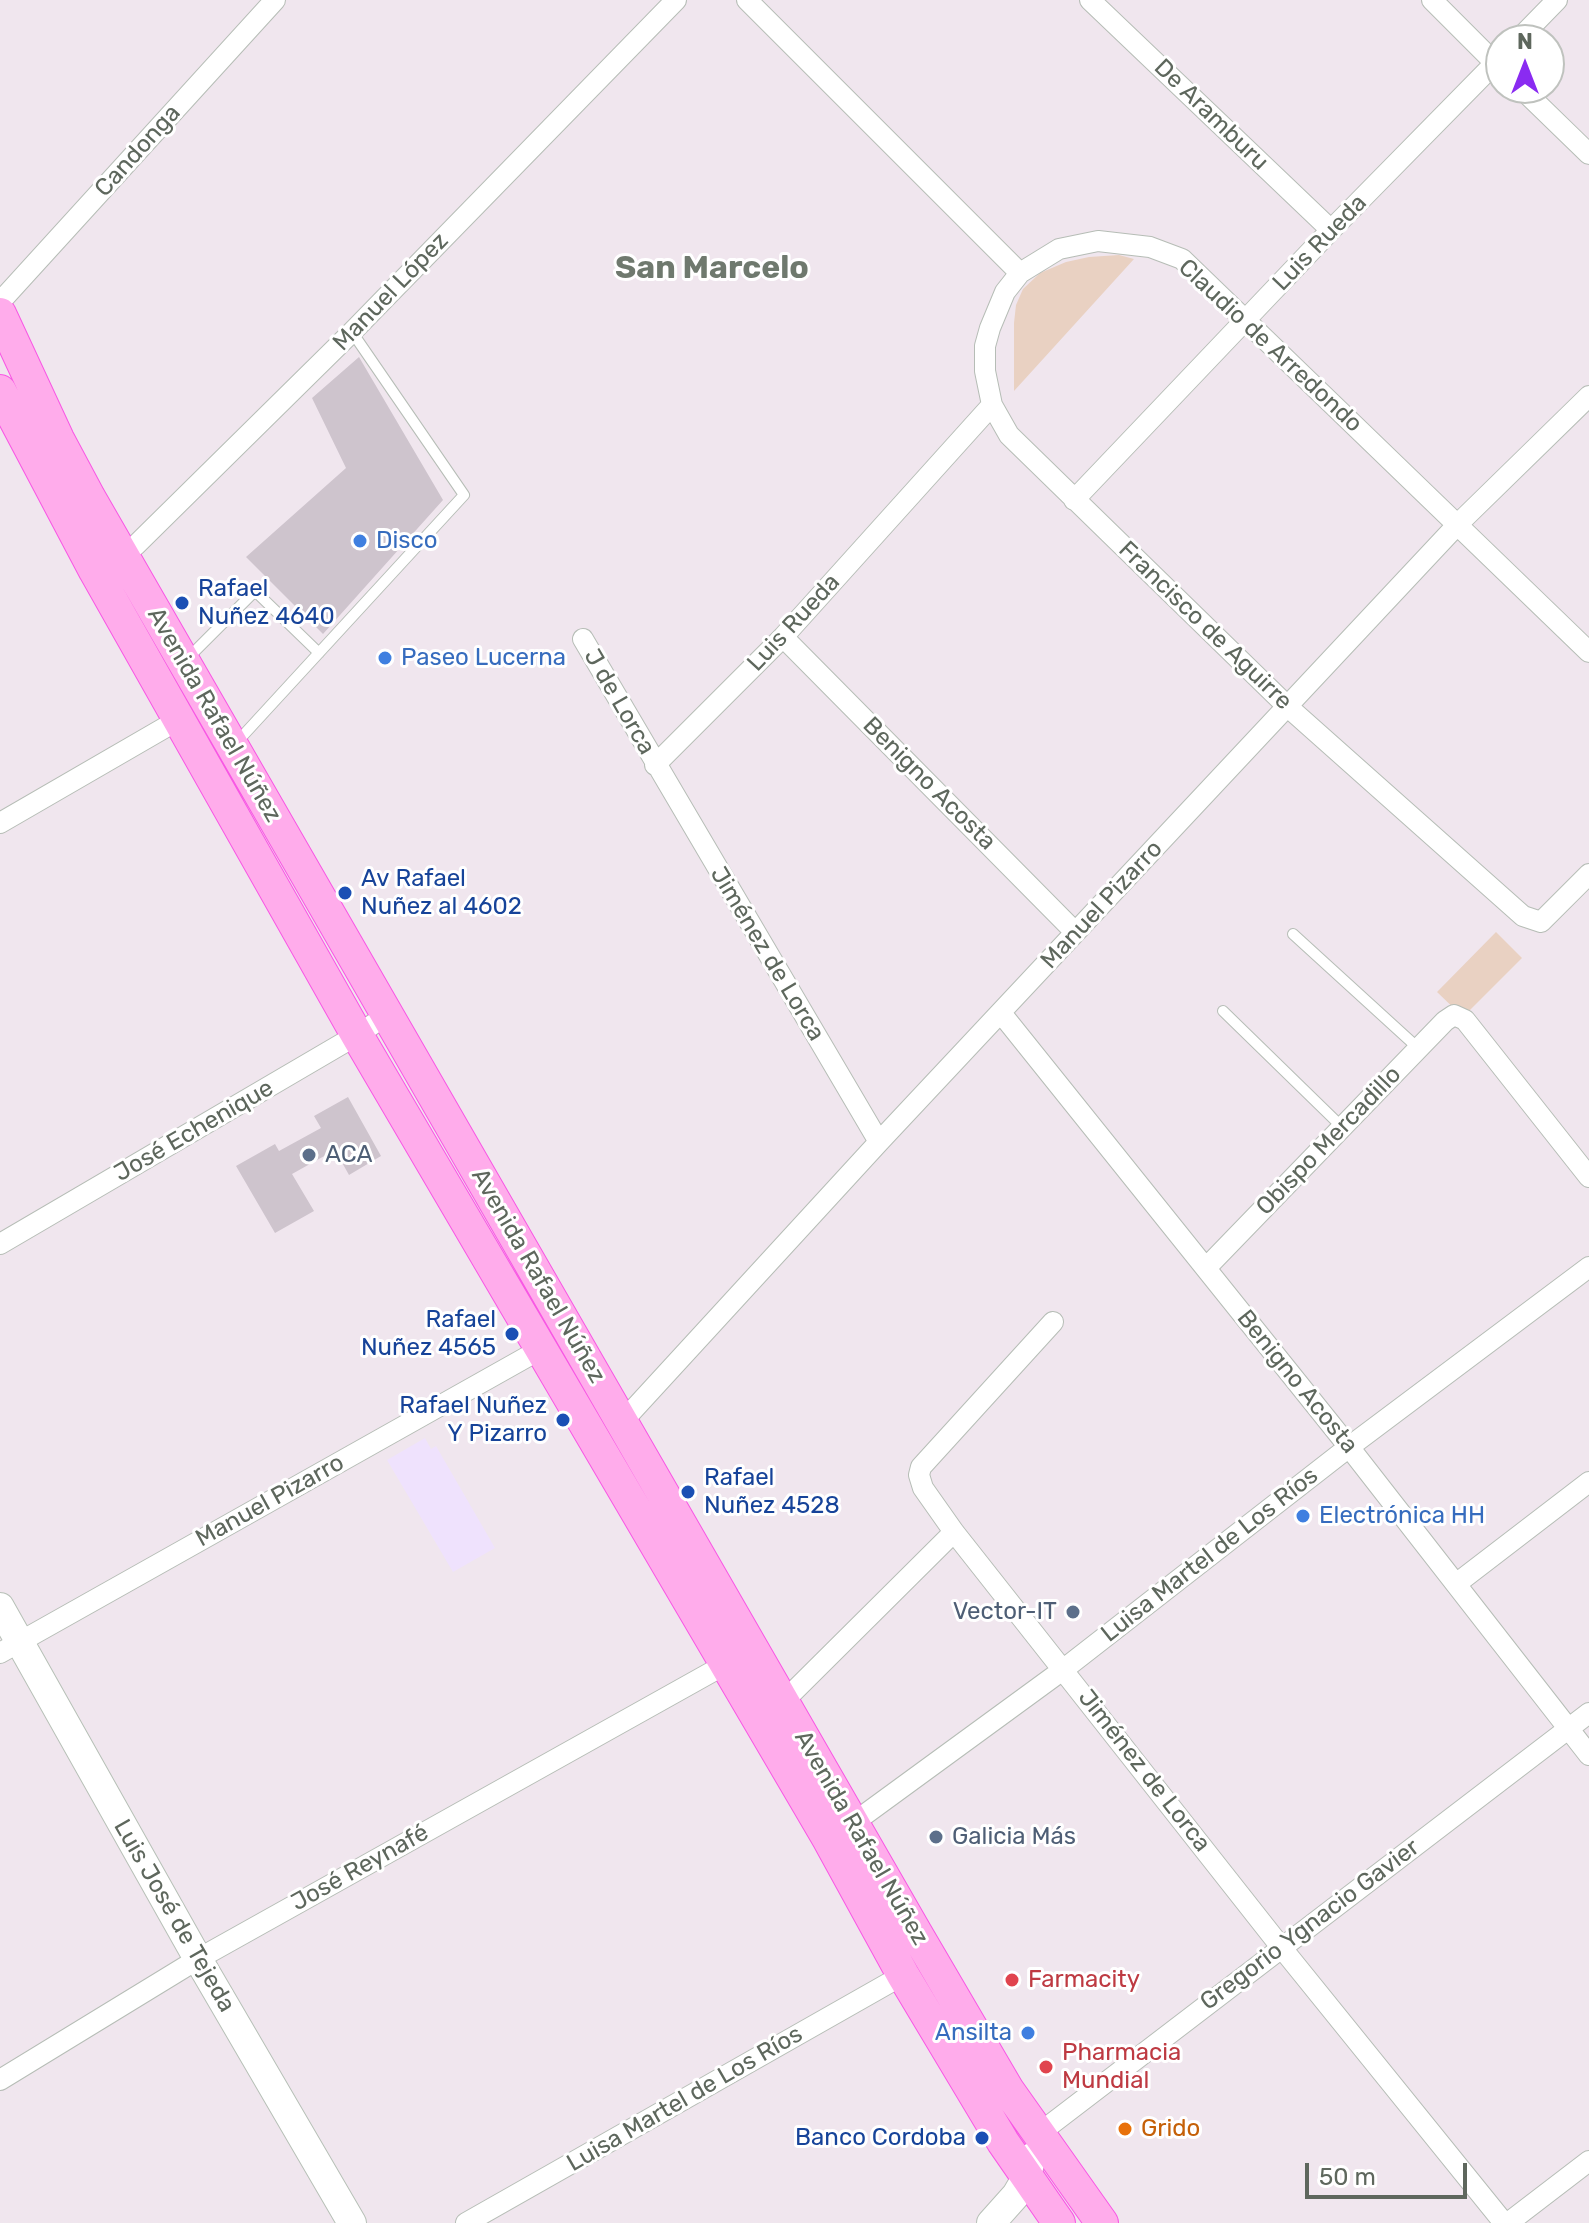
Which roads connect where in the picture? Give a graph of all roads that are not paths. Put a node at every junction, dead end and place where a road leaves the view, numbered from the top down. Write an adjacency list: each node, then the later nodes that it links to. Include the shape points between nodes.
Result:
1 (275, 0): 14 (street, Candonga)
2 (676, 0): 17 (street, Manuel López)
3 (747, 0): 13 (street)
4 (1090, 0): 12 (street, De Aramburu)
5 (1432, 0): 8 (street)
6 (1557, 0): 7 (street)
7 (1534, 24)
8 (1485, 50)
9 (1485, 77): 12 (street, Luis Rueda)
10 (1537, 104): 11 (street)
11 (1589, 154)
12 (1331, 230): 16 (street, Luis Rueda)
13 (1020, 273): 16 (street, Claudio de Arredondo, via 1059,249 1098,241 1150,247 1182,259); 20 (street, Francisco de Aguirre, via 1005,292 985,346)
14 (0, 302)
15 (0, 314): 23 (main road, Avenida Rafael Núñez)
16 (1247, 320): 21 (street, Luis Rueda); 22 (street, Claudio de Arredondo)
17 (352, 332): 23 (street, Manuel López, via 136,545); 27 (lane, via 464,495)
18 (0, 391): 23 (main road, Avenida Rafael Núñez)
19 (1589, 396): 22 (street, Manuel Pizarro)
20 (992, 405): 21 (street, Francisco de Aguirre, via 1009,435); 24 (street, Luis Rueda)
21 (1074, 500): 29 (street, Francisco de Aguirre)
22 (1458, 524): 26 (street, Claudio de Arredondo); 29 (street, Manuel Pizarro)
23 (109, 564): 28 (main road, Avenida Rafael Núñez); 30 (main road, Avenida Rafael Núñez)
24 (783, 637): 32 (street, Luis Rueda); 35 (street, Benigno Acosta)
25 (583, 639): 32 (street, J de Lorca)
26 (1589, 652)
27 (319, 653): 28 (lane, via 255,591); 31 (lane)
28 (185, 662): 31 (main road, Avenida Rafael Núñez)
29 (1288, 707): 34 (street, Francisco de Aguirre, via 1523,916 1541,922); 35 (street, Manuel Pizarro)
30 (178, 720): 33 (street); 40 (main road, Avenida Rafael Núñez)
31 (233, 746): 39 (main road, Avenida Rafael Núñez)
32 (655, 765): 43 (street, Jiménez de Lorca)
33 (0, 823)
34 (1589, 874)
35 (1075, 932): 38 (street, Manuel Pizarro)
36 (1293, 934): 41 (lane)
37 (1223, 1011): 42 (lane)
38 (1001, 1013): 43 (street, Manuel Pizarro); 47 (street, Benigno Acosta)
39 (387, 1015): 40 (street, José Echenique); 50 (main road, Avenida Rafael Núñez)
40 (357, 1035): 45 (street, José Echenique); 49 (main road, Avenida Rafael Núñez)
41 (1418, 1048): 42 (street, Obispo Mercadillo); 44 (street, Obispo Mercadillo, via 1454,1015 1465,1020)
42 (1342, 1127): 47 (street, Obispo Mercadillo)
43 (879, 1142): 50 (street, Manuel Pizarro)
44 (1589, 1177)
45 (0, 1244)
46 (1589, 1267): 51 (street, Luisa Martel de Los Ríos)
47 (1206, 1268): 51 (street, Benigno Acosta)
48 (1053, 1322): 53 (street, Jiménez de Lorca, via 921,1467 923,1488)
49 (541, 1349): 56 (street, Manuel Pizarro); 57 (main road, Avenida Rafael Núñez)
50 (622, 1422): 59 (main road, Avenida Rafael Núñez)
51 (1349, 1447): 54 (street, Benigno Acosta); 58 (street, Luisa Martel de Los Ríos)
52 (1589, 1482): 54 (street)
53 (954, 1532): 58 (street, Jiménez de Lorca); 59 (street)
54 (1456, 1584): 61 (street, Benigno Acosta)
55 (0, 1607): 56 (main road, Luis José de Tejeda)
56 (10, 1647): 65 (main road, Luis José de Tejeda)
57 (726, 1664): 63 (main road, Avenida Rafael Núñez); 65 (street, José Reynafé)
58 (1064, 1669): 63 (street, Luisa Martel de Los Ríos); 64 (street, Jiménez de Lorca)
59 (783, 1702): 63 (main road, Avenida Rafael Núñez)
60 (1589, 1713): 61 (street, Gregorio Ygnacio Gavier)
61 (1568, 1729): 62 (street, Benigno Acosta); 64 (street, Gregorio Ygnacio Gavier)
62 (1589, 1755)
63 (841, 1831): 66 (main road, Avenida Rafael Núñez); 68 (main road, Avenida Rafael Núñez)
64 (1281, 1947): 68 (street, Gregorio Ygnacio Gavier); 76 (street, Jiménez de Lorca)
65 (198, 1959): 67 (street, José Reynafé); 71 (main road, Luis José de Tejeda)
66 (903, 1975): 70 (main road, Avenida Rafael Núñez); 72 (street, Luisa Martel de Los Ríos)
67 (0, 2080)
68 (1037, 2135): 70 (main road); 75 (main road, Avenida Rafael Núñez)
69 (1589, 2161): 76 (street)
70 (1026, 2178): 73 (main road); 74 (main road, Avenida Rafael Núñez)
71 (352, 2223)
72 (466, 2223)
73 (991, 2223)
74 (1059, 2223)
75 (1102, 2223)
76 (1506, 2223)

